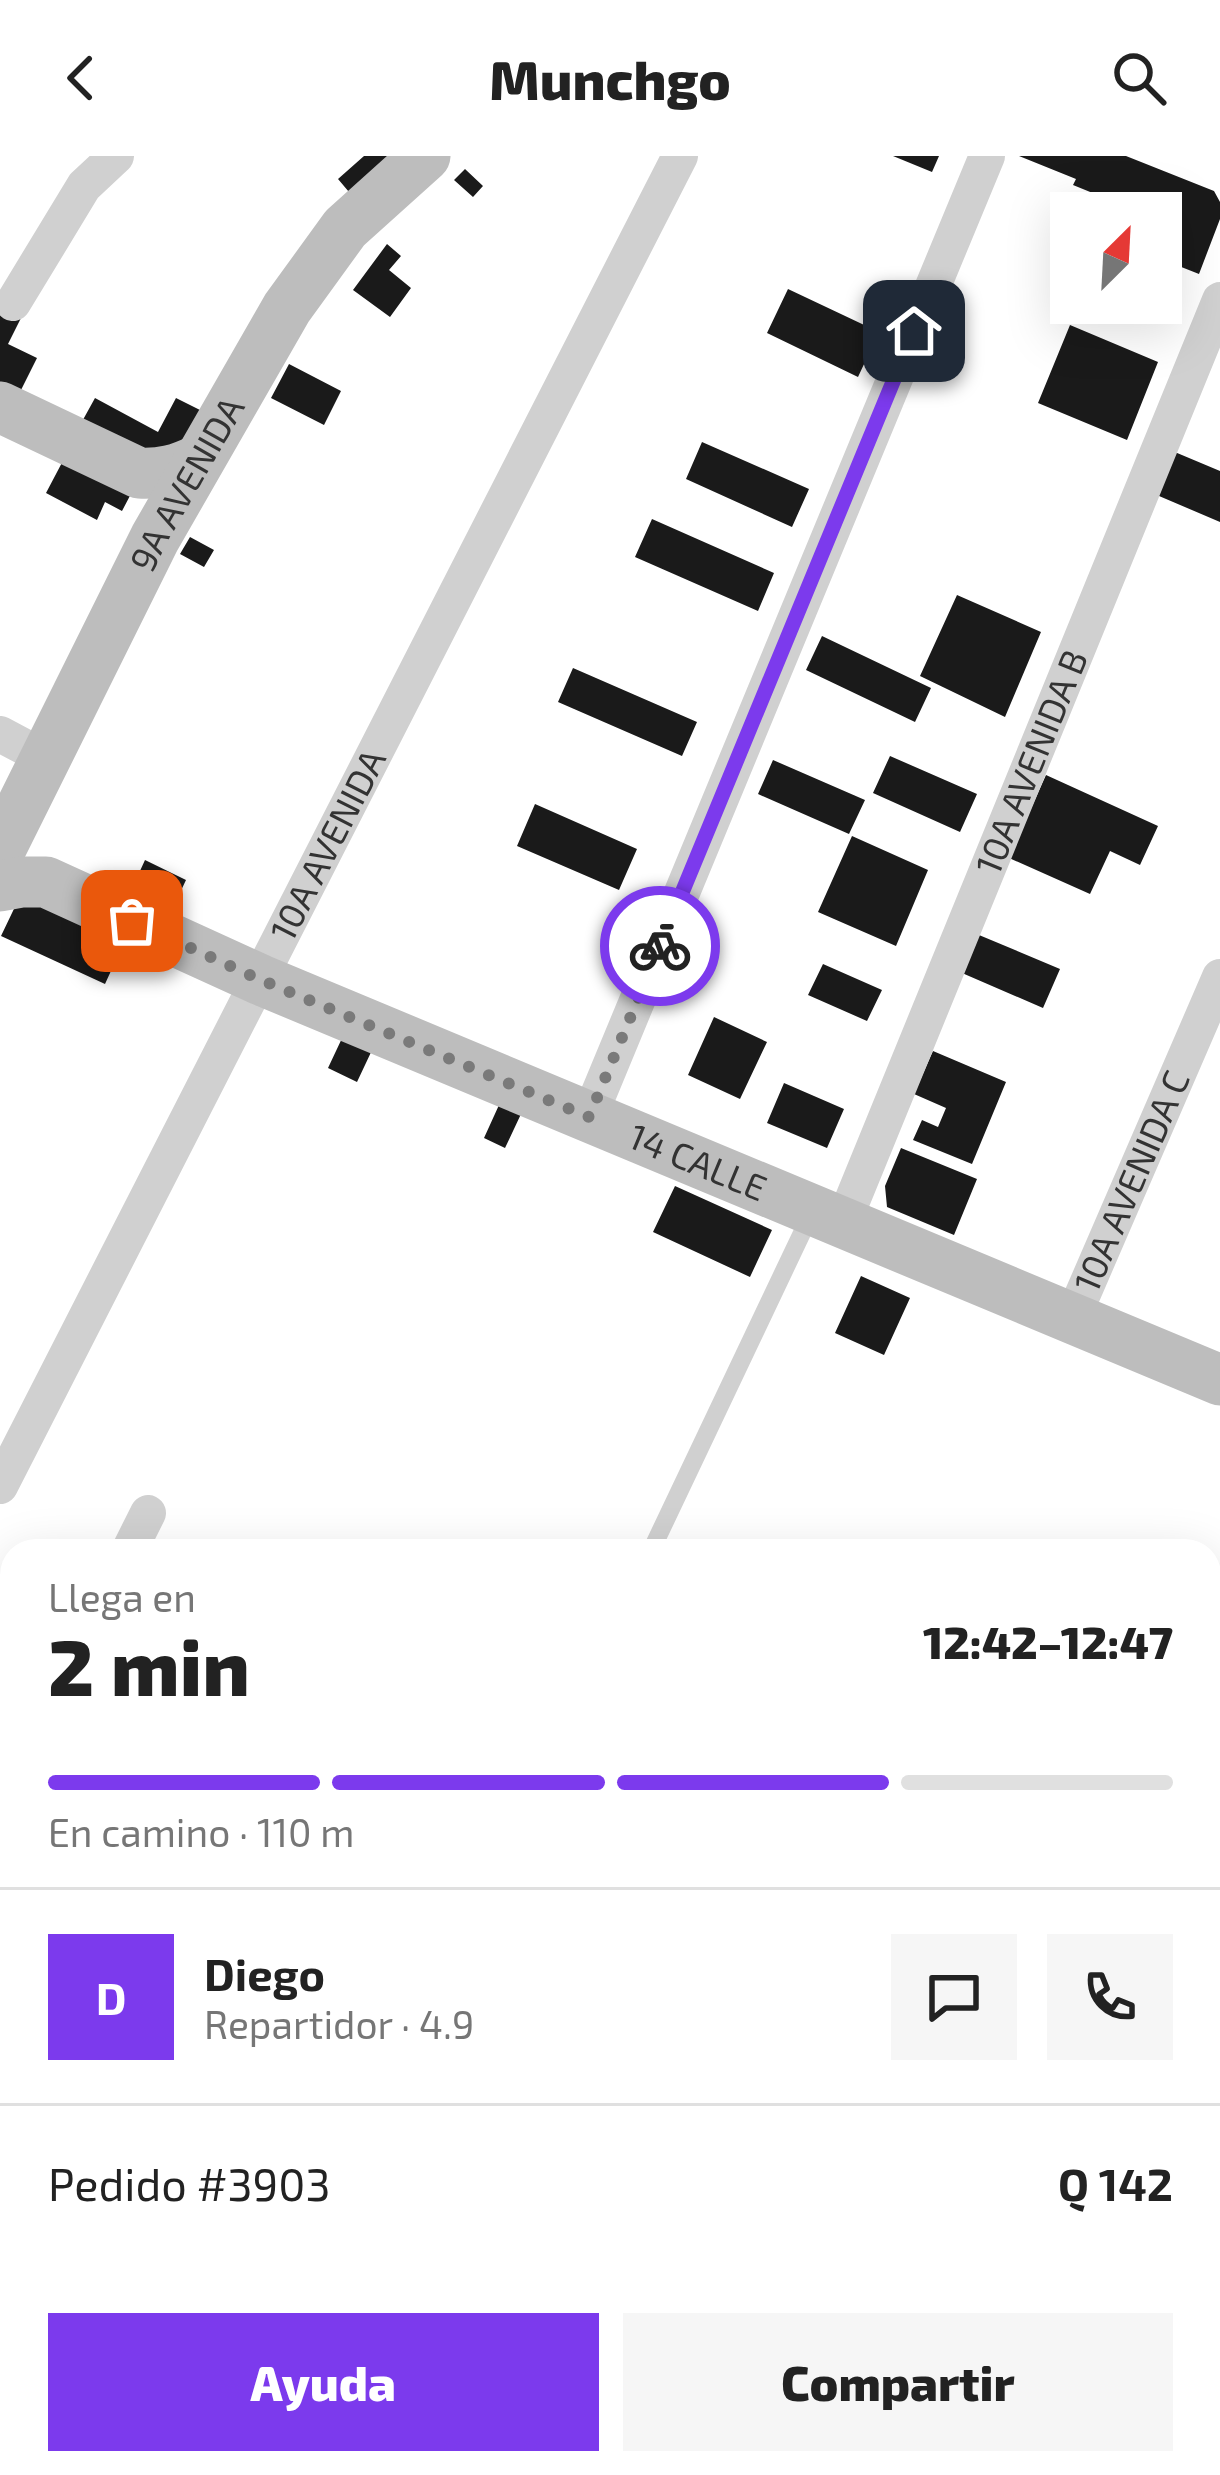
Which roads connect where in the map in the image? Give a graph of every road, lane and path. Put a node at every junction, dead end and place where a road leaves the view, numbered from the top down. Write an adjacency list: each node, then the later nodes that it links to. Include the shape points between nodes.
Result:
1 (116, 156): 8 (street, via 84,186)
2 (650, 156): 6 (street)
3 (680, 156): 6 (street, 10A AVENIDA)
4 (987, 156): 19 (street)
5 (422, 157): 10 (street, 9A AVENIDA, via 345,228 287,308)
6 (653, 205): 18 (street, 10A AVENIDA)
7 (1220, 300): 20 (street, 10A AVENIDA B)
8 (13, 303)
9 (0, 406): 11 (street)
10 (198, 460): 11 (street); 12 (street, 9A AVENIDA)
11 (139, 473): 12 (street, via 154,508)
12 (155, 538): 14 (street, 9A AVENIDA)
13 (0, 734): 14 (street)
14 (45, 758): 15 (street, 9A AVENIDA)
15 (7, 836): 16 (street, 14 CALLE, via 21,843)
16 (23, 884): 18 (street, 14 CALLE)
17 (1220, 977): 21 (street, 10A AVENIDA C)
18 (261, 980): 19 (street, 14 CALLE); 23 (street, 10A AVENIDA)
19 (589, 1117): 20 (street, 14 CALLE)
20 (828, 1217): 21 (street, 14 CALLE); 26 (lane)
21 (1072, 1318): 22 (street, 14 CALLE)
22 (1220, 1380)
23 (0, 1486)
24 (148, 1514): 25 (street)
25 (135, 1539)
26 (657, 1539)

